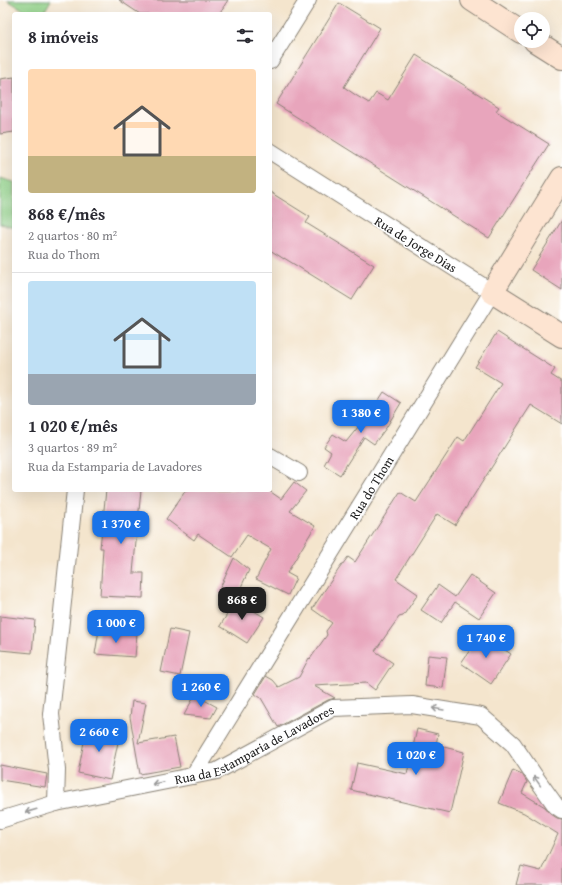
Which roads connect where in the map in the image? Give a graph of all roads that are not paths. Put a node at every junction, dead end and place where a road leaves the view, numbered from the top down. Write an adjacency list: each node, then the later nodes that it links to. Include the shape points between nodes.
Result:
1 (308, 0): 5 (street)
2 (472, 0): 3 (main road)
3 (514, 27)
4 (547, 48): 6 (main road)
5 (272, 58)
6 (562, 58)
7 (272, 152): 9 (street, Rua de Jorge Dias)
8 (562, 178): 9 (main road, Rua do Thom)
9 (492, 292): 10 (main road, Rua de Jorge Dias); 14 (street, Rua do Thom)
10 (562, 336)
11 (272, 457): 12 (street)
12 (299, 473)
13 (75, 492): 15 (street, via 51,714 57,770)
14 (193, 776): 15 (street, Rua da Estamparia de Lavadores, one-way to 15); 16 (street, Rua da Estamparia de Lavadores, one-way to 14, via 556,806 513,744 481,716 412,705 333,708 217,771)
15 (56, 803): 17 (street, Rua da Estamparia de Lavadores, one-way to 17)
16 (562, 810)
17 (0, 820)

